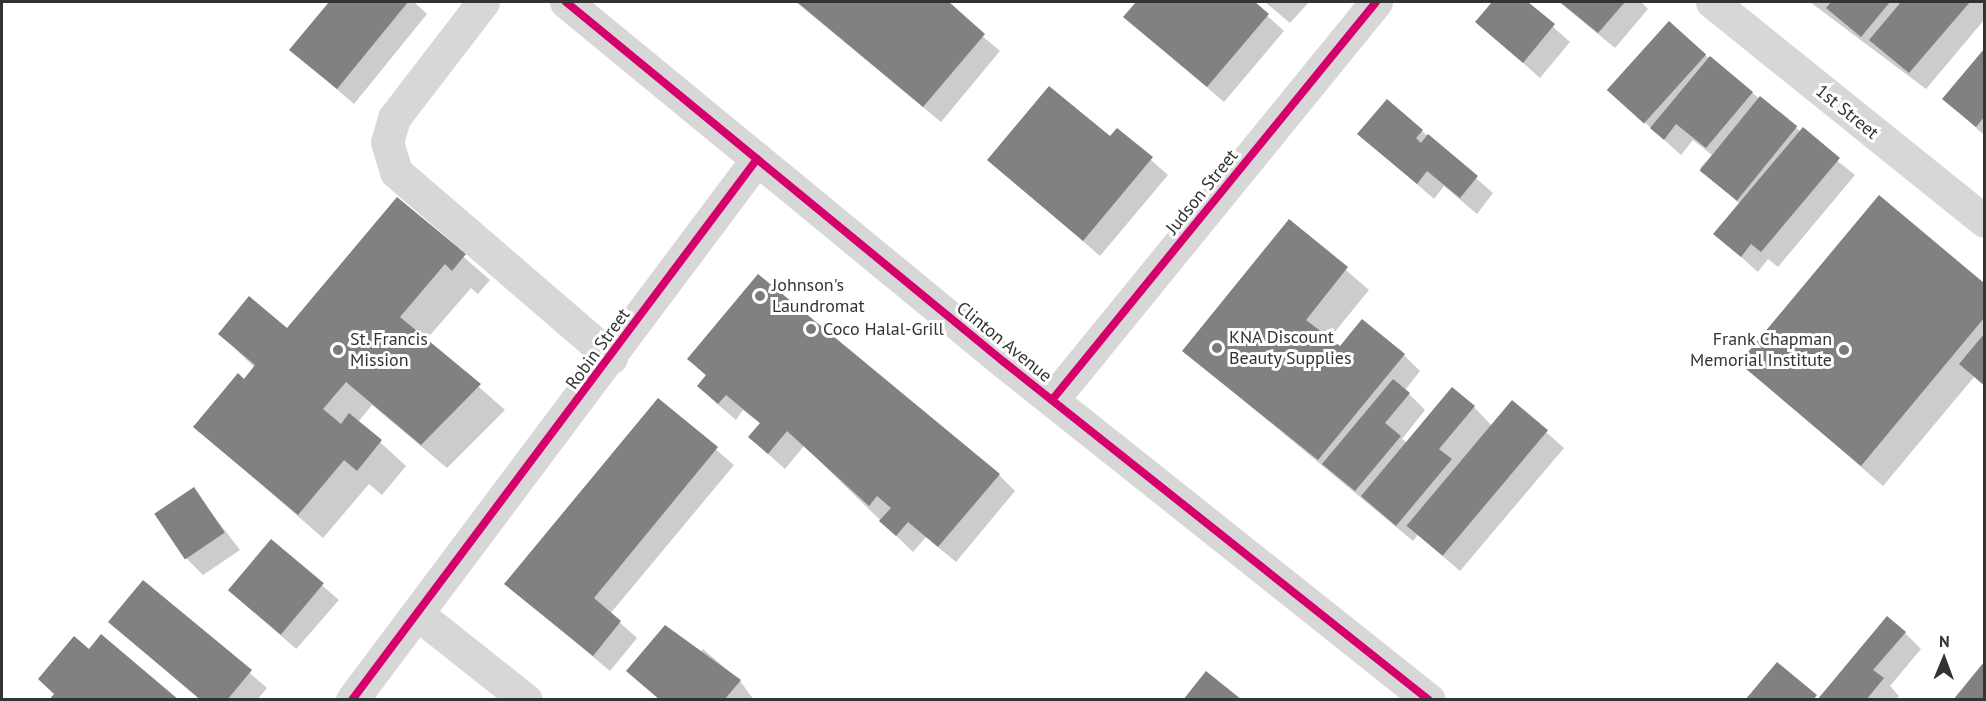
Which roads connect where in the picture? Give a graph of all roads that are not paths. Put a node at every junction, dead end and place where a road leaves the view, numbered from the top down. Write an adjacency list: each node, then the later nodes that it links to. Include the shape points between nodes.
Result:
1 (483, 2): 7 (street, via 394,118 387,142 396,172)
2 (566, 2): 5 (street, Clinton Avenue)
3 (1376, 2): 8 (street, Judson Street)
4 (1712, 2): 6 (street, 1st Street)
5 (757, 159): 7 (street, Robin Street); 8 (street, Clinton Avenue)
6 (1984, 221)
7 (611, 357): 9 (street, Robin Street)
8 (1052, 400): 12 (street, Clinton Avenue)
9 (420, 616): 10 (street, Robin Street); 11 (street)
10 (352, 699)
11 (526, 699)
12 (1429, 699)

